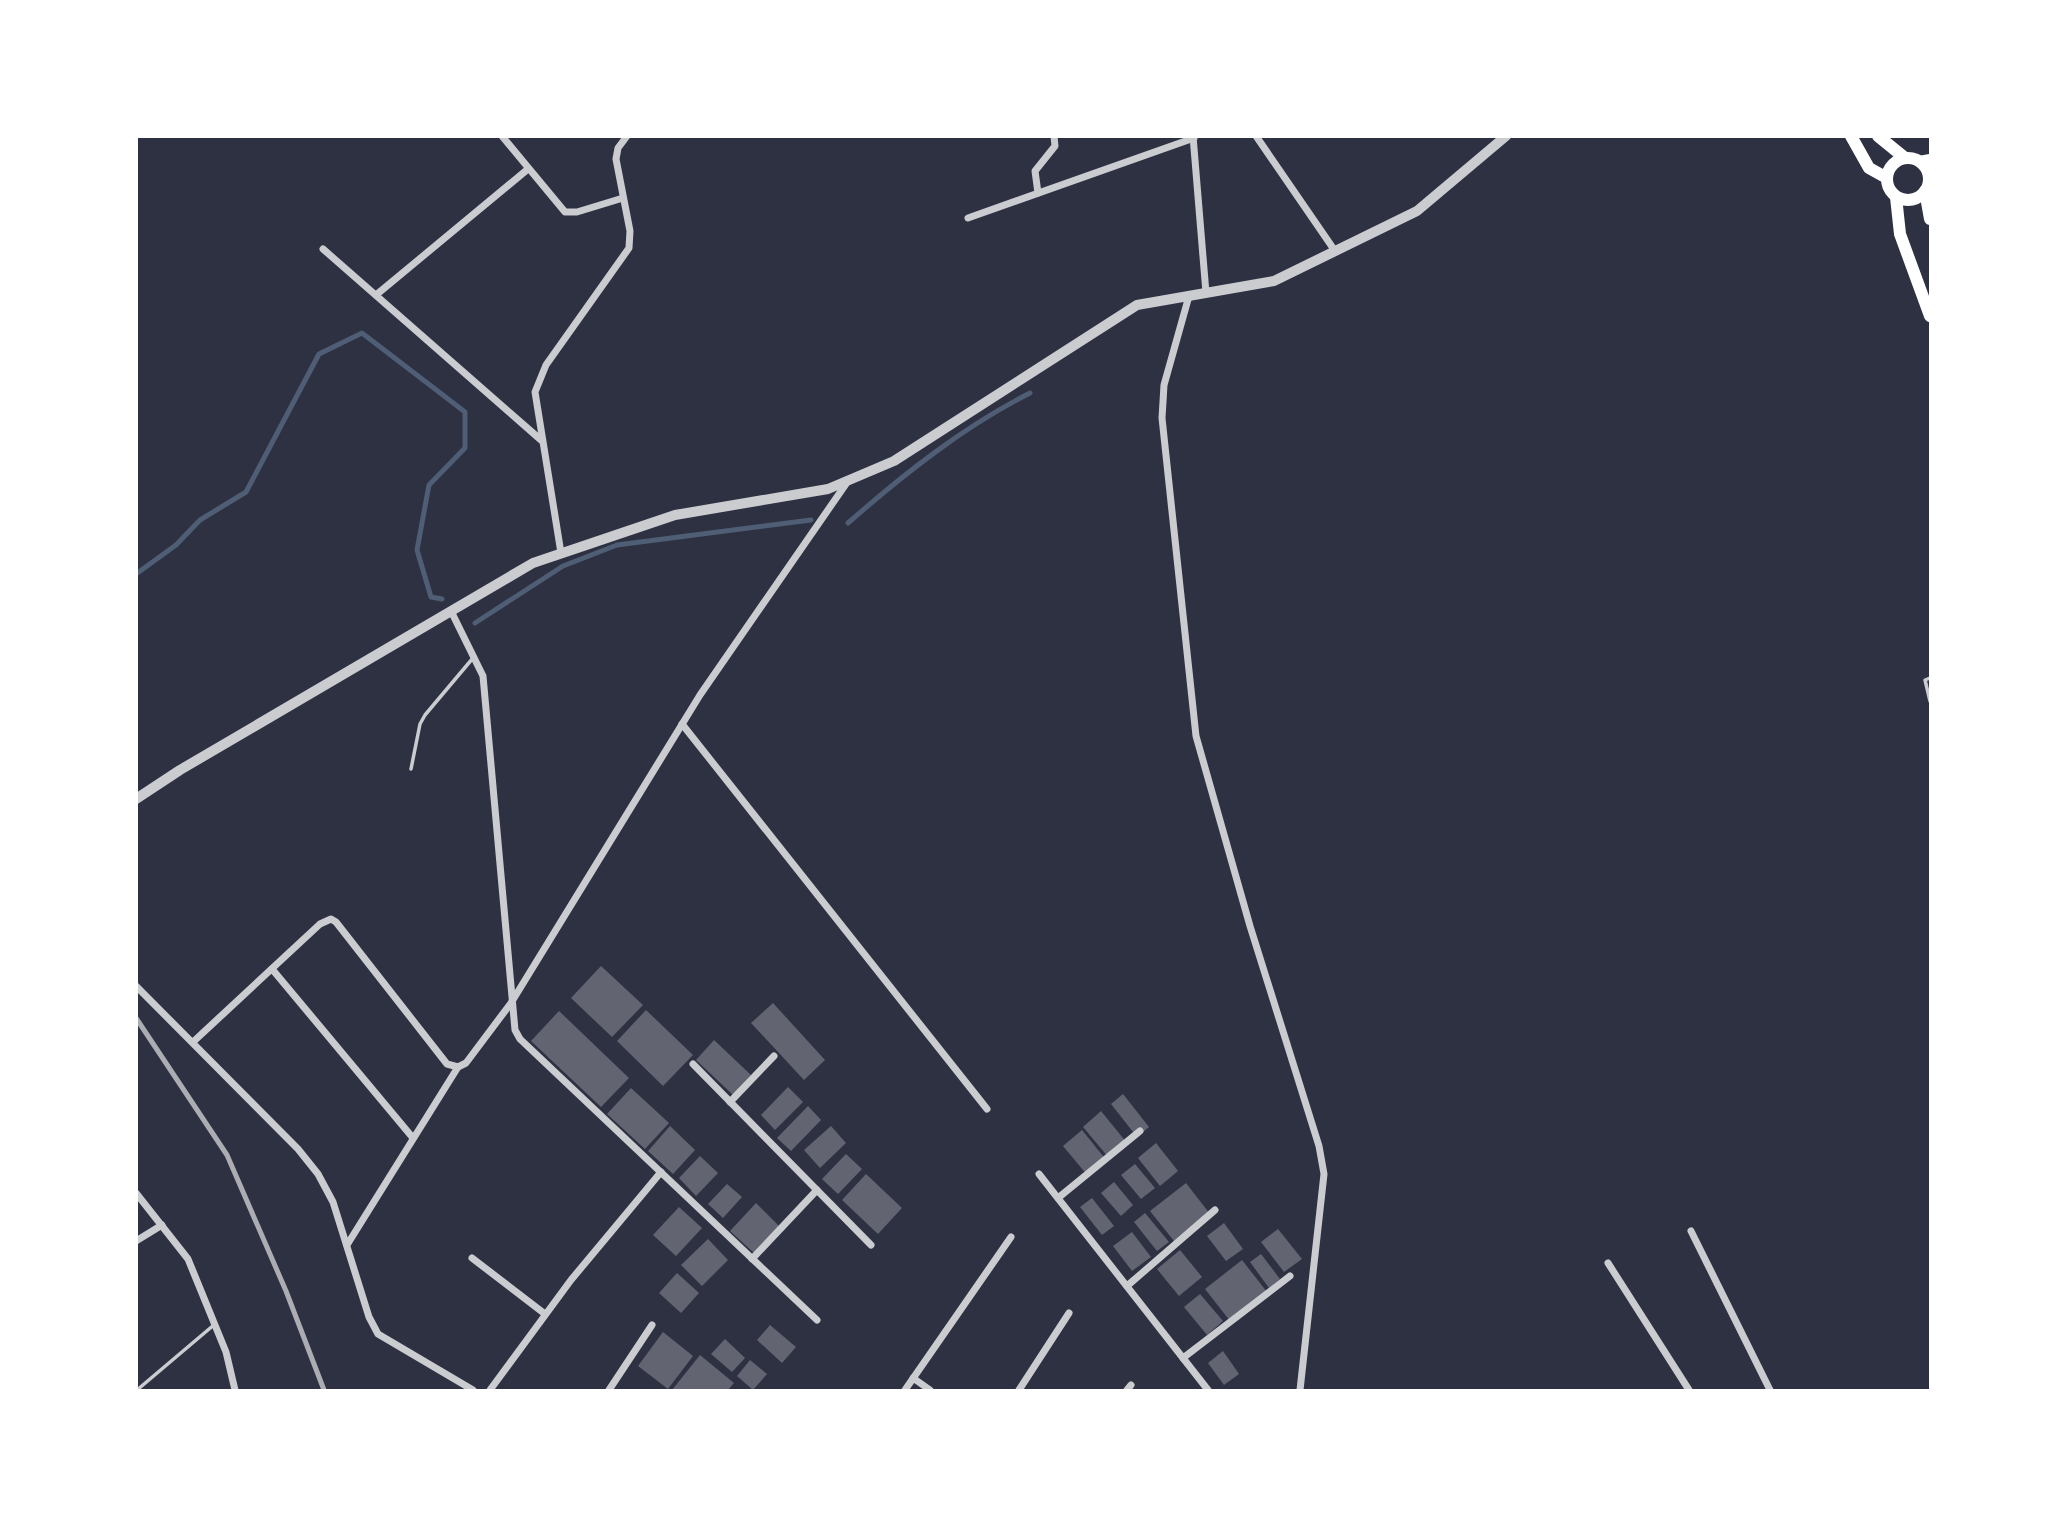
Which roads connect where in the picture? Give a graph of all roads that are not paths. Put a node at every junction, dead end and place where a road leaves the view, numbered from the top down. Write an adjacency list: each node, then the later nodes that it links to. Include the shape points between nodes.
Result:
1 (502, 136): 11 (street)
2 (627, 136): 16 (street, via 616,159)
3 (1054, 136): 14 (street, via 1055,146 1035,171)
4 (1256, 136): 20 (street)
5 (1506, 136): 20 (street, via 1417,211)
6 (1851, 136): 12 (main road, via 1869,168)
7 (1878, 136): 9 (main road)
8 (1194, 137): 14 (street); 21 (street)
9 (1905, 158): 10 (main road); 12 (main road, via 1892,165)
10 (1925, 160): 13 (main road)
11 (528, 169): 16 (street, via 565,212); 22 (street)
12 (1887, 178): 15 (main road)
13 (1928, 187): 15 (main road, via 1915,200); 18 (main road)
14 (1038, 193): 17 (street)
15 (1896, 197): 24 (main road, via 1900,234)
16 (623, 198): 25 (street, via 629,248 539,380 536,393)
17 (968, 218)
18 (1930, 219)
19 (323, 249): 22 (street)
20 (1335, 251): 21 (street, via 1274,281)
21 (1206, 293): 23 (street)
22 (376, 295): 25 (street)
23 (1189, 296): 26 (street, via 1137,306 894,461); 79 (street, via 1164,385 1162,410 1196,736 1324,1174)
24 (1930, 316)
25 (542, 440): 27 (street)
26 (849, 481): 27 (street, via 828,489 675,515); 32 (street)
27 (561, 554): 28 (street, via 533,563)
28 (451, 611): 29 (street); 34 (street)
29 (475, 657): 33 (lane, via 425,715); 37 (street, via 482,676)
30 (1930, 678): 31 (lane, via 1925,680)
31 (1930, 701)
32 (682, 724): 37 (street); 43 (street)
33 (411, 769)
34 (136, 799)
35 (272, 969): 38 (street); 41 (street, via 331,919 447,1064); 45 (street)
36 (136, 986): 38 (street)
37 (511, 1003): 41 (street, via 466,1063); 46 (street, via 520,1039)
38 (193, 1042): 56 (street, via 318,1174 333,1202)
39 (774, 1056): 42 (street)
40 (693, 1064): 42 (street)
41 (458, 1067): 45 (street)
42 (730, 1102): 48 (street)
43 (987, 1109)
44 (1140, 1131): 50 (street)
45 (413, 1138): 56 (street)
46 (661, 1172): 59 (street); 64 (street)
47 (1039, 1174): 50 (street)
48 (817, 1190): 57 (street); 59 (street)
49 (136, 1193): 52 (street)
50 (1058, 1198): 62 (street)
51 (1215, 1210): 62 (street)
52 (162, 1225): 55 (street); 66 (street, via 188,1259)
53 (1691, 1231): 81 (street)
54 (1011, 1237): 69 (street)
55 (136, 1241)
56 (346, 1245): 72 (street, via 378,1334)
57 (871, 1245)
58 (472, 1258): 64 (street)
59 (752, 1259): 65 (street)
60 (1608, 1263): 80 (street)
61 (1290, 1276): 68 (street)
62 (1127, 1286): 68 (street)
63 (1069, 1313): 77 (street)
64 (545, 1314): 73 (street)
65 (817, 1320)
66 (215, 1324): 70 (lane); 71 (street)
67 (652, 1325): 74 (street)
68 (1183, 1358): 78 (street)
69 (913, 1378): 75 (street); 76 (street)
70 (137, 1391)
71 (235, 1391)
72 (473, 1391)
73 (490, 1391)
74 (609, 1391)
75 (905, 1391)
76 (930, 1391)
77 (1019, 1391)
78 (1208, 1391)
79 (1300, 1391)
80 (1689, 1391)
81 (1770, 1391)

